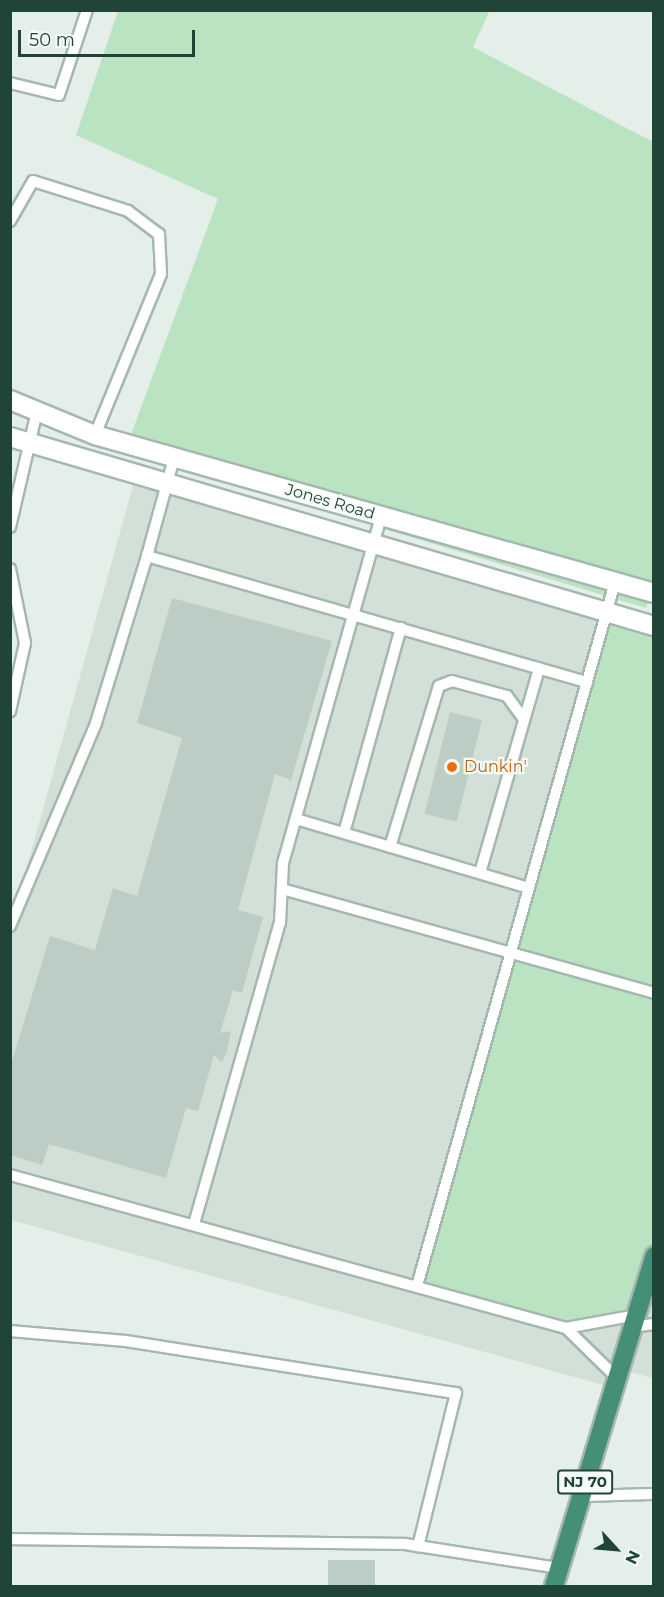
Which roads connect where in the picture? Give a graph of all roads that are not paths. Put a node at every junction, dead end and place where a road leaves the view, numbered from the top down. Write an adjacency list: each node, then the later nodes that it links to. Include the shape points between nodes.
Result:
1 (87, 10): 2 (lane, via 59,95)
2 (10, 83)
3 (10, 221): 6 (lane, via 33,181 128,212 159,234 161,274)
4 (10, 400): 5 (street, Jones Road)
5 (37, 411): 6 (street, Jones Road); 8 (lane)
6 (95, 435): 9 (street, Jones Road)
7 (10, 437): 8 (street, Jones Road)
8 (29, 444): 10 (street, Jones Road); 12 (lane)
9 (174, 458): 10 (lane); 11 (street, Jones Road)
10 (168, 484): 13 (street, Jones Road); 14 (lane)
11 (381, 516): 13 (lane); 16 (street, Jones Road)
12 (10, 527)
13 (373, 544): 18 (street, Jones Road); 19 (lane)
14 (147, 556): 19 (lane); 32 (lane, via 96,723)
15 (10, 569): 24 (lane, via 25,643)
16 (615, 582): 17 (street, Jones Road); 18 (lane)
17 (654, 593)
18 (607, 612): 20 (street, Jones Road); 23 (lane)
19 (353, 615): 21 (lane); 26 (lane)
20 (654, 626)
21 (401, 628): 22 (lane); 27 (lane)
22 (539, 668): 23 (lane); 25 (lane)
23 (587, 682): 30 (lane)
24 (10, 711)
25 (524, 719): 28 (lane, via 507,696 452,681 439,686); 29 (lane)
26 (296, 819): 27 (lane); 31 (lane)
27 (344, 833): 28 (lane)
28 (390, 847): 29 (lane)
29 (480, 873): 30 (lane)
30 (529, 888): 33 (lane)
31 (282, 889): 33 (lane); 36 (lane, via 279,923)
32 (10, 926)
33 (511, 953): 34 (lane); 38 (lane)
34 (654, 993)
35 (10, 1175): 36 (lane)
36 (194, 1224): 38 (lane)
37 (654, 1256): 39 (highway, NJ 70)
38 (417, 1286): 41 (lane)
39 (634, 1321): 40 (lane); 41 (lane); 43 (highway, NJ 70)
40 (654, 1324)
41 (566, 1328): 43 (lane)
42 (10, 1331): 47 (lane, via 126,1341 456,1393)
43 (617, 1378): 45 (highway, NJ 70)
44 (654, 1494): 45 (lane)
45 (581, 1496): 48 (highway, NJ 70)
46 (10, 1539): 47 (lane)
47 (418, 1546): 48 (lane)
48 (560, 1568): 49 (highway, NJ 70)
49 (554, 1587)

